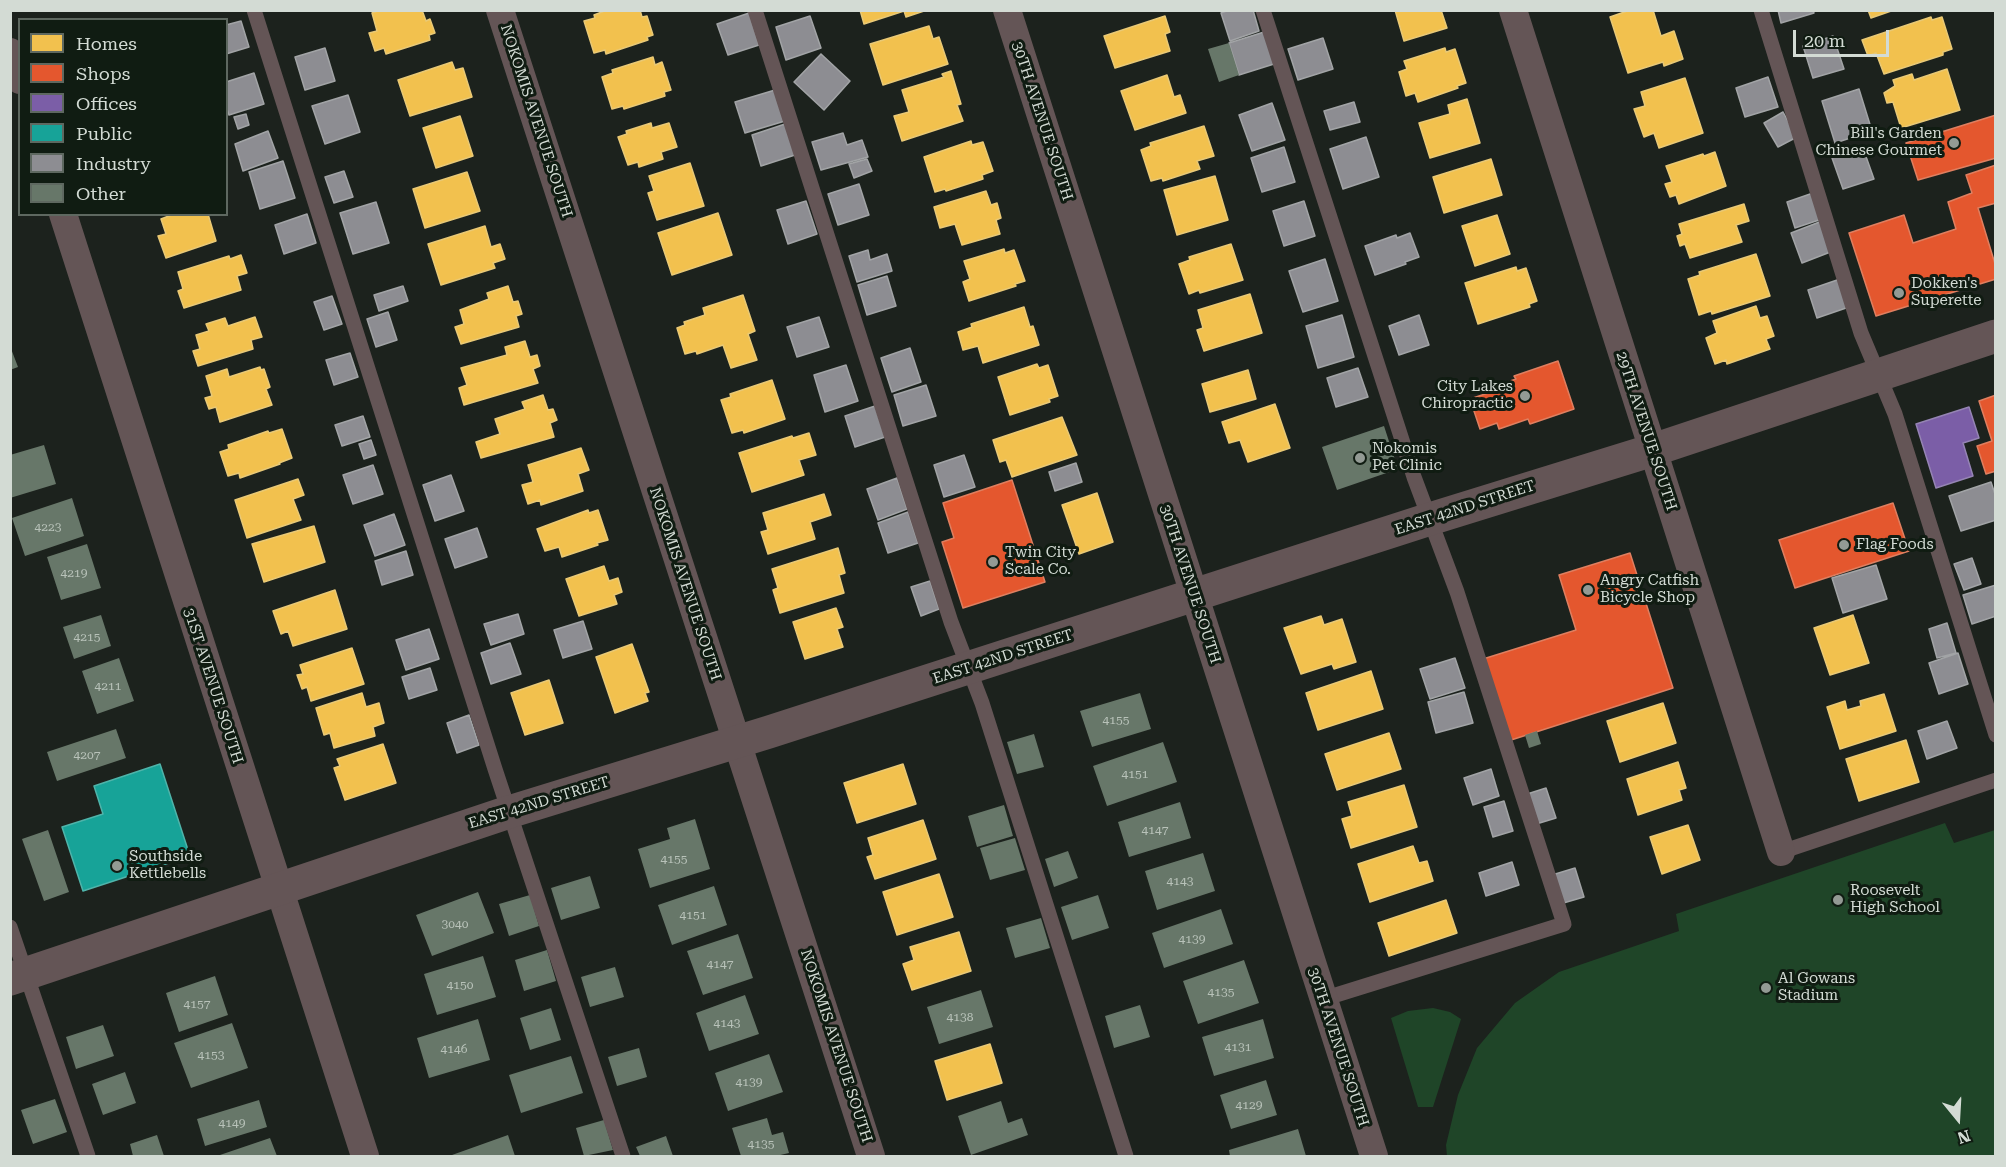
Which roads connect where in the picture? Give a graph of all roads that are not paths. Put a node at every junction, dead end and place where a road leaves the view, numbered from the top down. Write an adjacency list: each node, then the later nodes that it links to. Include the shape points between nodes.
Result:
1 (254, 10): 20 (lane)
2 (500, 10): 18 (street, NOKOMIS AVENUE SOUTH)
3 (755, 10): 16 (lane)
4 (1007, 10): 15 (street, 30TH AVENUE SOUTH)
5 (1263, 10): 14 (lane)
6 (1513, 10): 13 (street, 29TH AVENUE SOUTH)
7 (1761, 10): 12 (lane, via 1861,333)
8 (10, 52): 9 (street)
9 (18, 74)
10 (64, 216): 22 (street, 31ST AVENUE SOUTH)
11 (1995, 336): 12 (street, EAST 42ND STREET)
12 (1880, 376): 13 (street, EAST 42ND STREET); 17 (lane)
13 (1653, 450): 14 (street, EAST 42ND STREET); 21 (street, 29TH AVENUE SOUTH)
14 (1430, 519): 15 (street, EAST 42ND STREET); 25 (lane, via 1564,924)
15 (1194, 596): 16 (street, EAST 42ND STREET); 25 (street, 30TH AVENUE SOUTH)
16 (968, 668): 18 (street, EAST 42ND STREET); 30 (lane)
17 (1995, 735)
18 (736, 741): 20 (street, EAST 42ND STREET); 29 (street, NOKOMIS AVENUE SOUTH)
19 (1995, 780): 21 (lane)
20 (509, 812): 22 (street, EAST 42ND STREET); 28 (lane)
21 (1781, 852)
22 (278, 889): 24 (street, EAST 42ND STREET); 27 (street, 31ST AVENUE SOUTH)
23 (10, 927): 24 (lane)
24 (19, 976): 26 (lane)
25 (1323, 999): 31 (street, 30TH AVENUE SOUTH)
26 (88, 1156)
27 (364, 1156)
28 (623, 1156)
29 (872, 1156)
30 (1126, 1156)
31 (1374, 1156)

